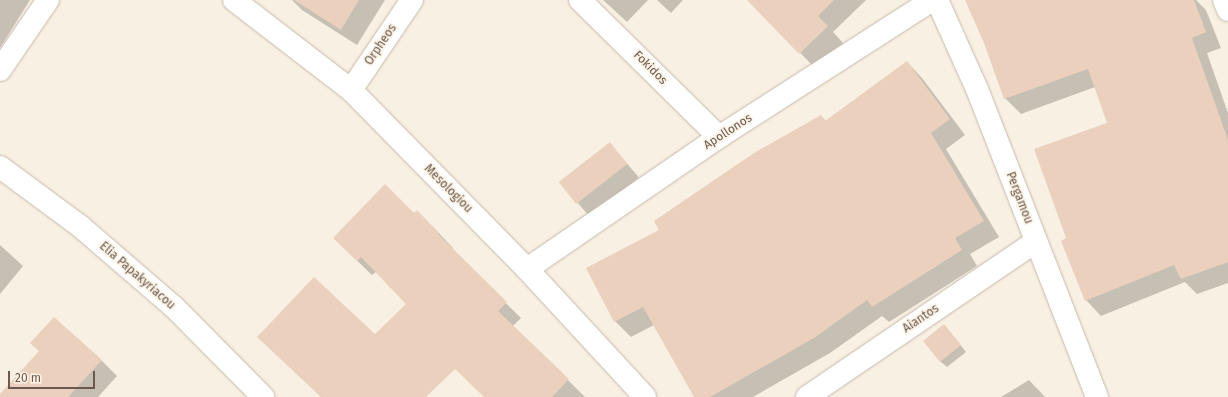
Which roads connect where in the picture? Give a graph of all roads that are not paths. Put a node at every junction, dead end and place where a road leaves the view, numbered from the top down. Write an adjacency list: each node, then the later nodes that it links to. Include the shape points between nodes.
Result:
1 (48, 0): 9 (street)
2 (234, 0): 10 (street, Mesologiou)
3 (412, 0): 10 (street, Orpheos)
4 (580, 0): 11 (street, Fokidos)
5 (932, 0): 11 (street, Apollonos)
6 (937, 0): 13 (street, Pergamou, via 977,89)
7 (1224, 0): 8 (street)
8 (1228, 10)
9 (0, 70)
10 (351, 90): 14 (street, Mesologiou)
11 (719, 137): 14 (street, Apollonos)
12 (0, 167): 15 (street, Elia Papakyriacou, via 80,226 174,307)
13 (1035, 242): 17 (street, Aiantos); 18 (street, Pergamou)
14 (528, 269): 16 (street, Mesologiou)
15 (263, 397)
16 (645, 397)
17 (807, 397)
18 (1098, 397)

